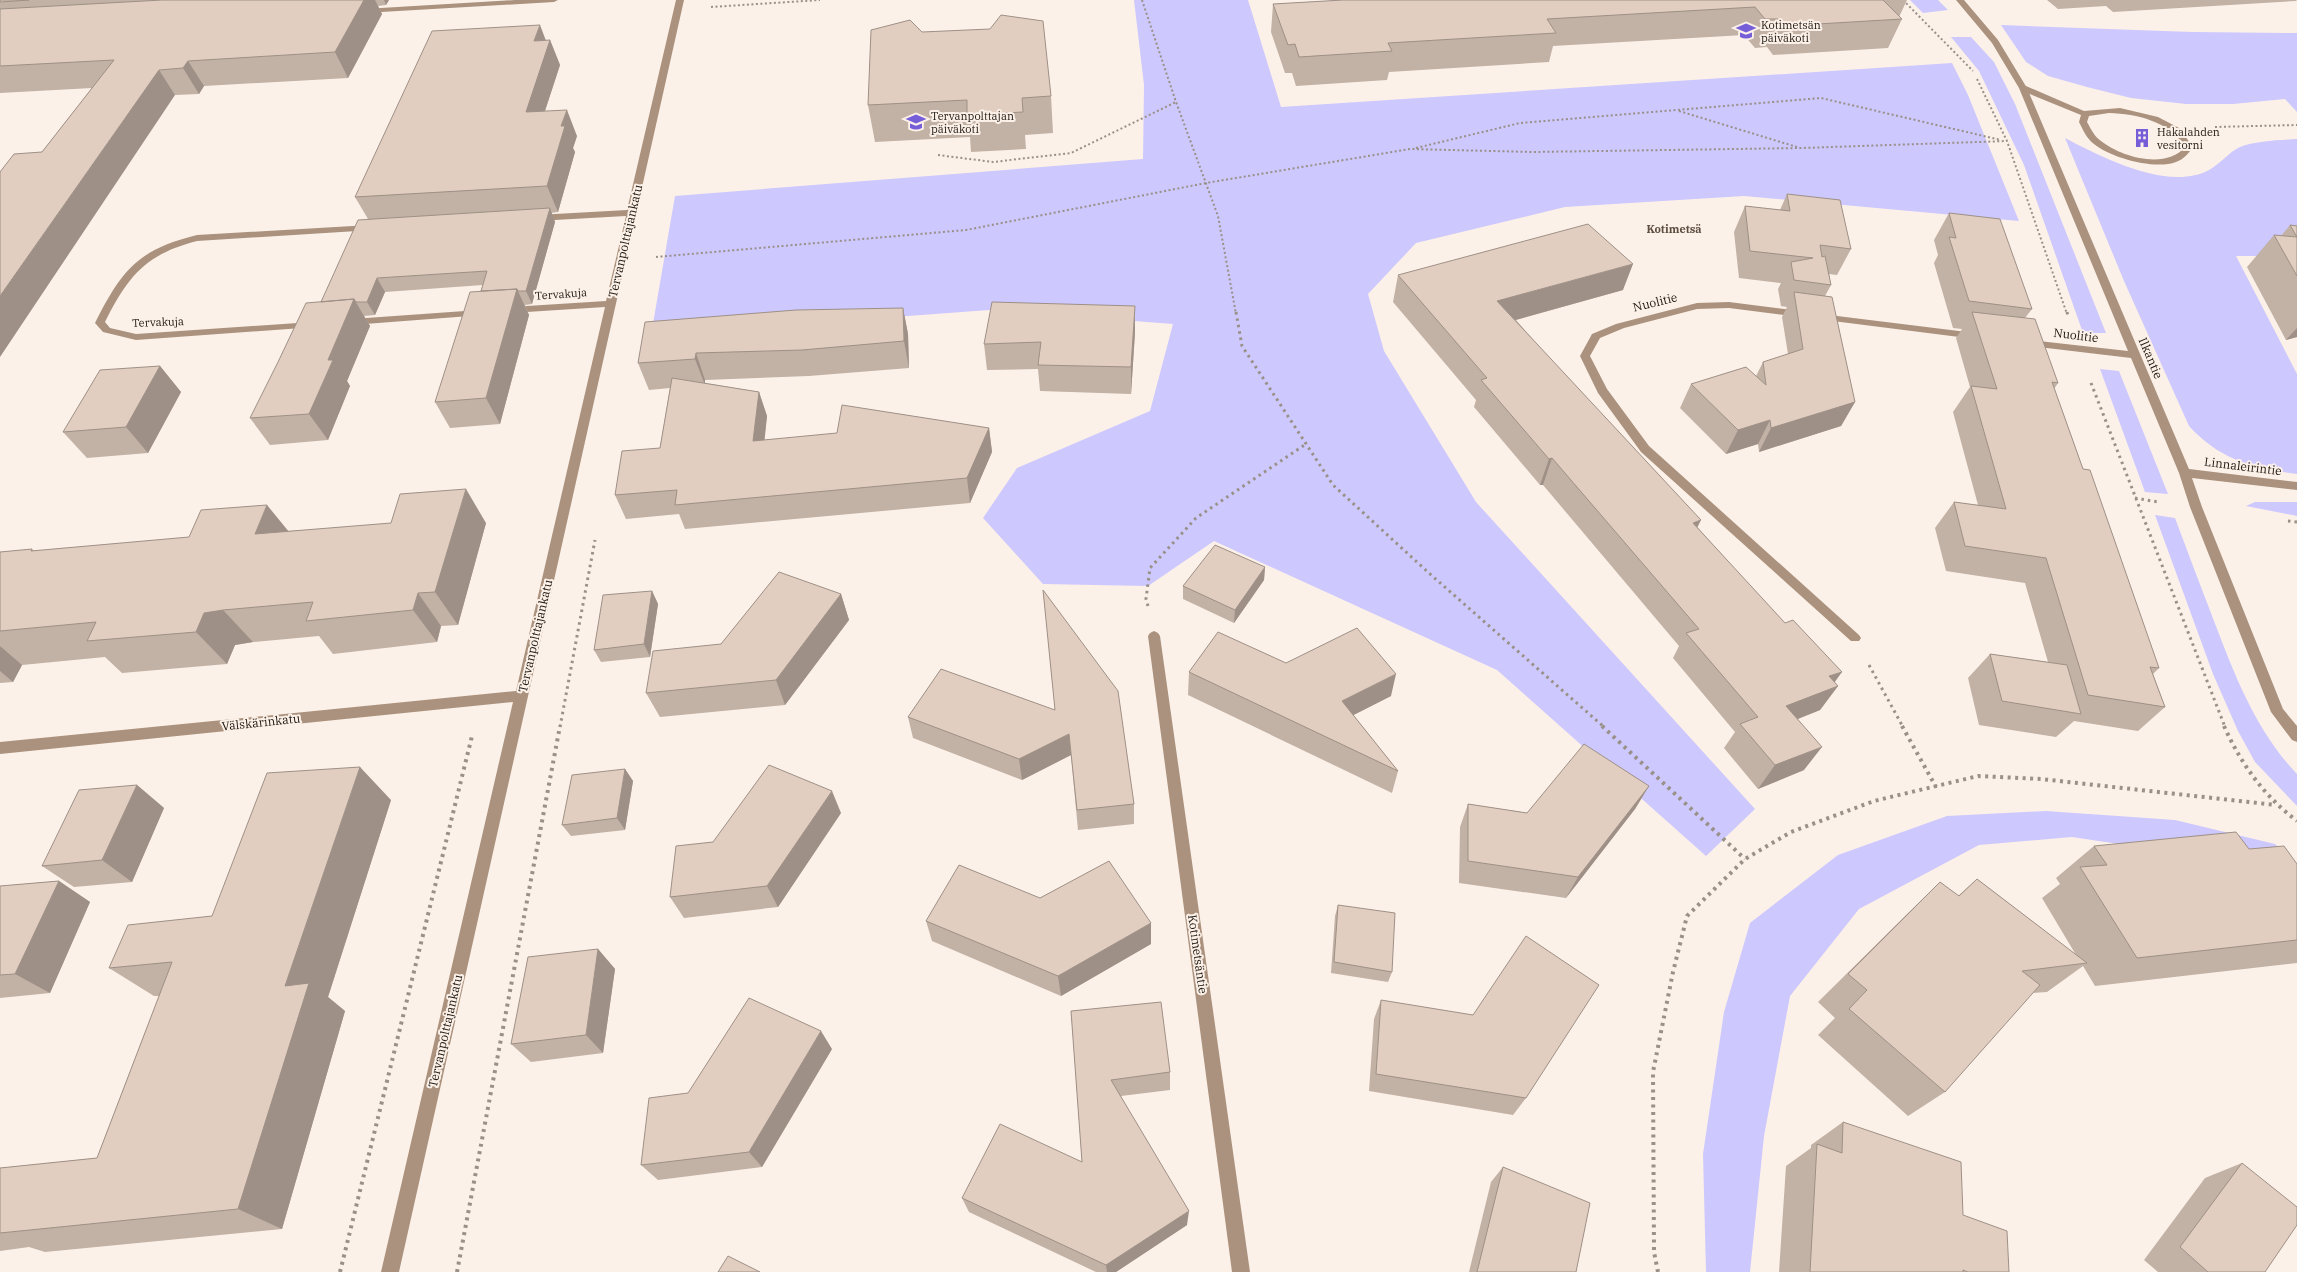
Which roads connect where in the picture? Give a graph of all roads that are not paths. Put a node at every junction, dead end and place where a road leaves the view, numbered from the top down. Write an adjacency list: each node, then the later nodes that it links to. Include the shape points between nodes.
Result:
1 (554, 0): 4 (street)
2 (680, 0): 7 (street, Tervanpolttajankatu)
3 (1960, 0): 5 (street, Ilkantie, via 1996,42)
4 (354, 11)
5 (2023, 88): 6 (street); 15 (street, Ilkantie)
6 (2085, 114): 6 (street, via 2115,110 2153,119 2175,128 2189,147 2186,153 2171,161 2136,159 2098,144 2082,122)
7 (632, 213): 8 (street); 10 (street, Tervanpolttajankatu)
8 (522, 219)
9 (384, 227): 12 (street, Tervakuja, via 198,238 175,243 149,254 135,267 116,290 100,323 106,330 136,337)
10 (611, 304): 11 (street, Tervakuja); 20 (street, Tervanpolttajankatu)
11 (342, 322)
12 (323, 324)
13 (1982, 337): 19 (street, Nuolitie, via 1729,305 1697,306 1620,326 1596,336 1585,356 1602,390 1645,449)
14 (2020, 342): 15 (street, Nuolitie)
15 (2136, 355): 16 (street, Ilkantie)
16 (2185, 473): 17 (street, Linnaleirintie); 21 (street, Ilkantie, via 2278,712)
17 (2297, 486)
18 (1154, 636): 24 (street, Kotimetsäntie)
19 (1855, 638)
20 (521, 696): 22 (street, Välskärinkatu); 23 (street, Tervanpolttajankatu)
21 (2297, 736)
22 (0, 748)
23 (390, 1272)
24 (1241, 1272)

